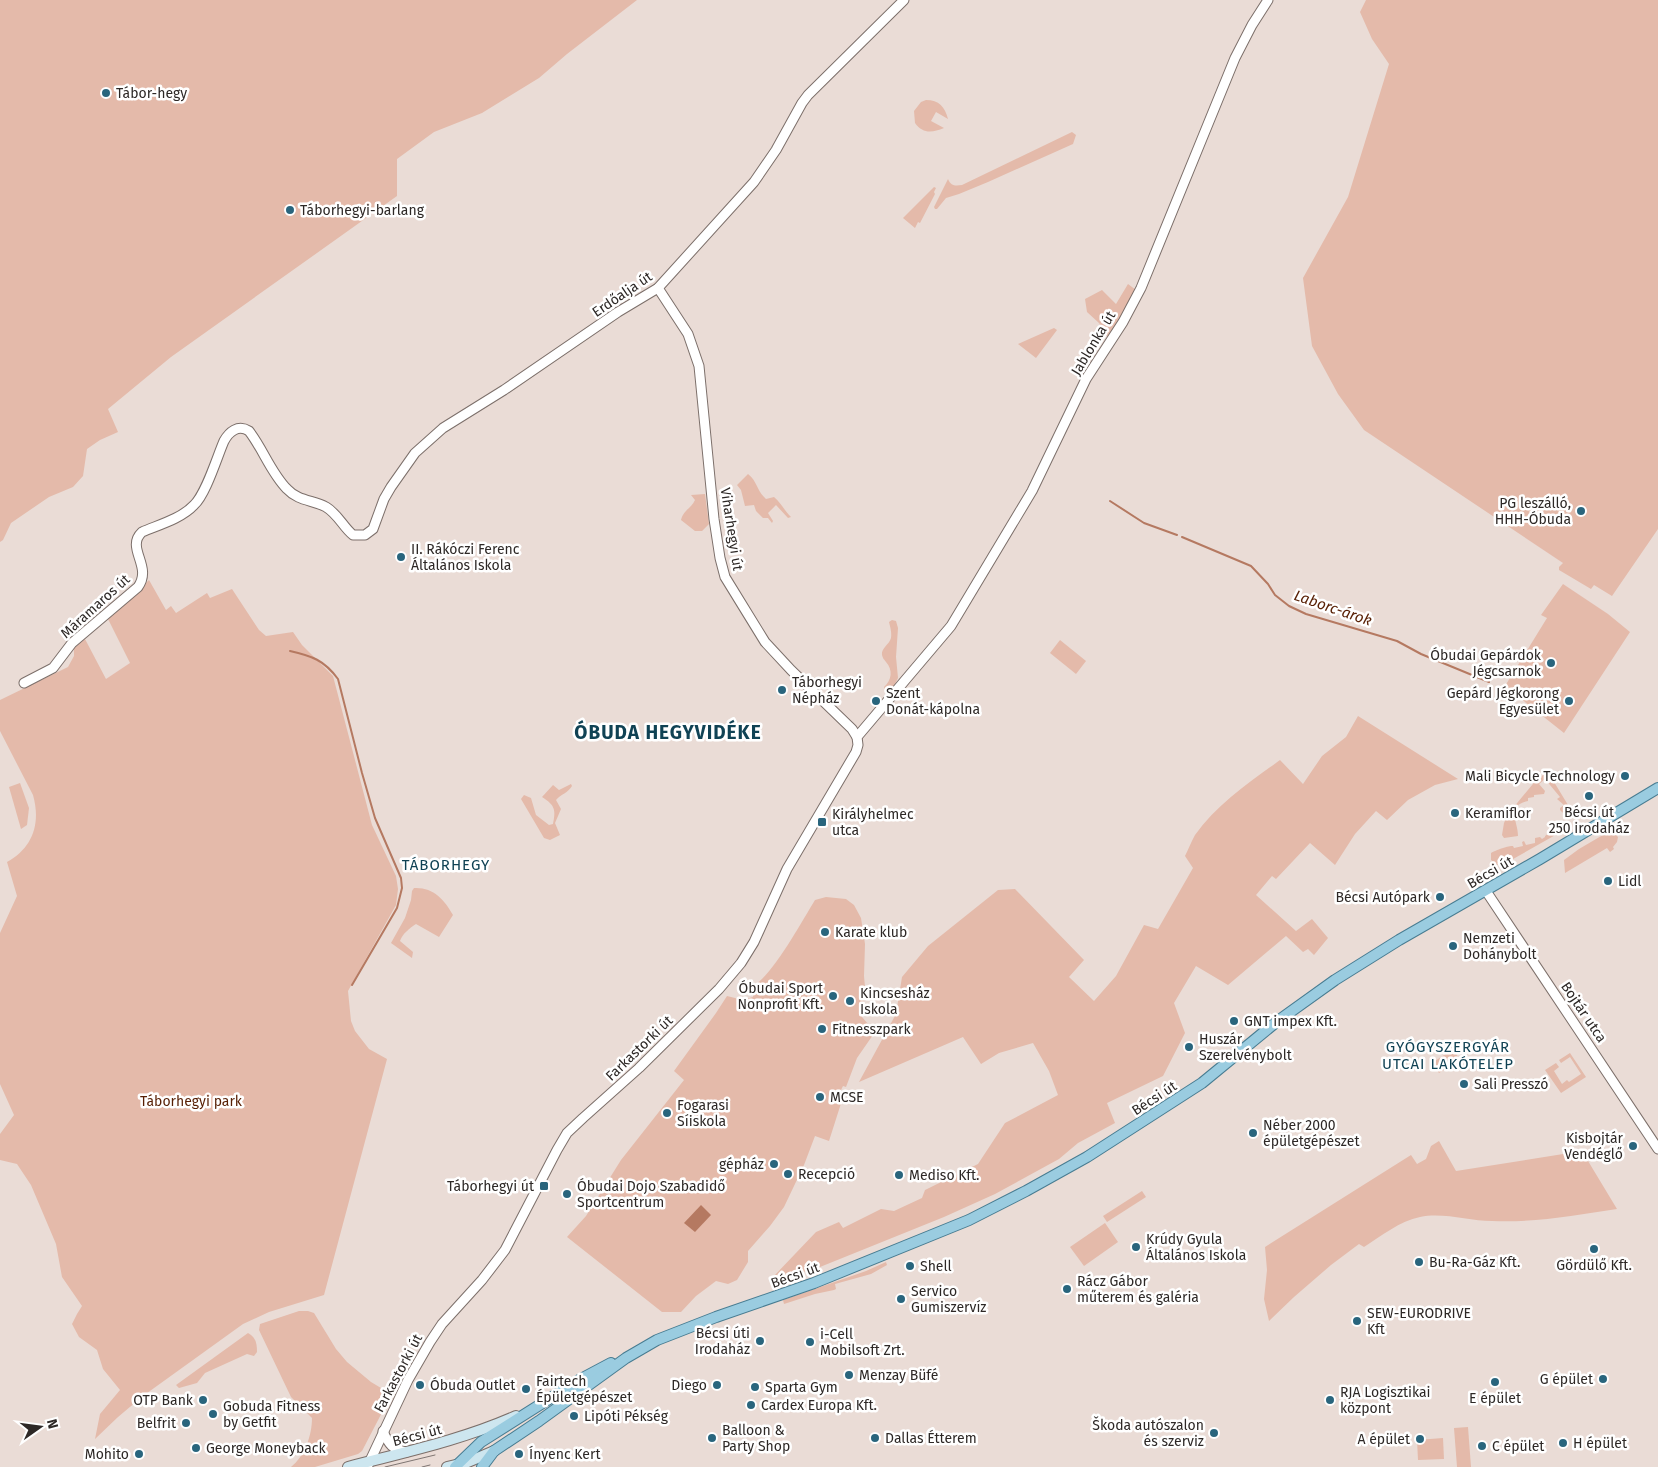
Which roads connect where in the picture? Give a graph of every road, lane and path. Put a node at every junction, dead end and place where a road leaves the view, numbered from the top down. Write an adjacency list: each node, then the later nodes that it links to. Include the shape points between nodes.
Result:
1 (904, 0): 3 (street, Erdőalja út, via 808,95 754,182)
2 (1268, 0): 5 (street, Jablonka út, via 1235,58 1141,288 1123,322 1086,379 1032,491 951,626)
3 (658, 288): 4 (street, Erdőalja út, via 443,428 415,453 391,487 376,523 365,535 353,535 328,508 292,494 252,435 245,428); 7 (street, Viharhegyi út, via 688,334 698,366 714,519 725,577 765,642)
4 (240, 428): 6 (street, Máramaros út, via 228,434 194,506 138,536 135,546 143,574 138,588 72,643 53,668)
5 (905, 679): 7 (street, Farkastorki út)
6 (24, 683)
7 (857, 737): 13 (street, Farkastorki út, via 856,752 787,869 754,942 741,962 719,989 568,1134 505,1250 435,1333)
8 (1658, 788): 9 (main road, Bécsi út)
9 (1486, 890): 10 (street, Bojtár utca); 11 (main road, Bécsi út, via 1335,980 1199,1086 1087,1157 1026,1191 969,1220 814,1283 696,1324 657,1340)
10 (1658, 1149)
11 (626, 1358): 12 (main road, Bécsi út, via 608,1364); 14 (main road, Bécsi út)
12 (537, 1406): 15 (main road, Bécsi út, via 488,1428); 17 (main road, via 481,1442)
13 (383, 1432): 15 (street, Farkastorki út, via 391,1446); 16 (street, Farkastorki út)
14 (494, 1451): 17 (main road, Bécsi út); 19 (main road)
15 (407, 1452): 16 (main road, Bécsi út)
16 (369, 1465): 18 (main road, Bécsi út)
17 (453, 1466)
18 (350, 1467)
19 (482, 1467)

